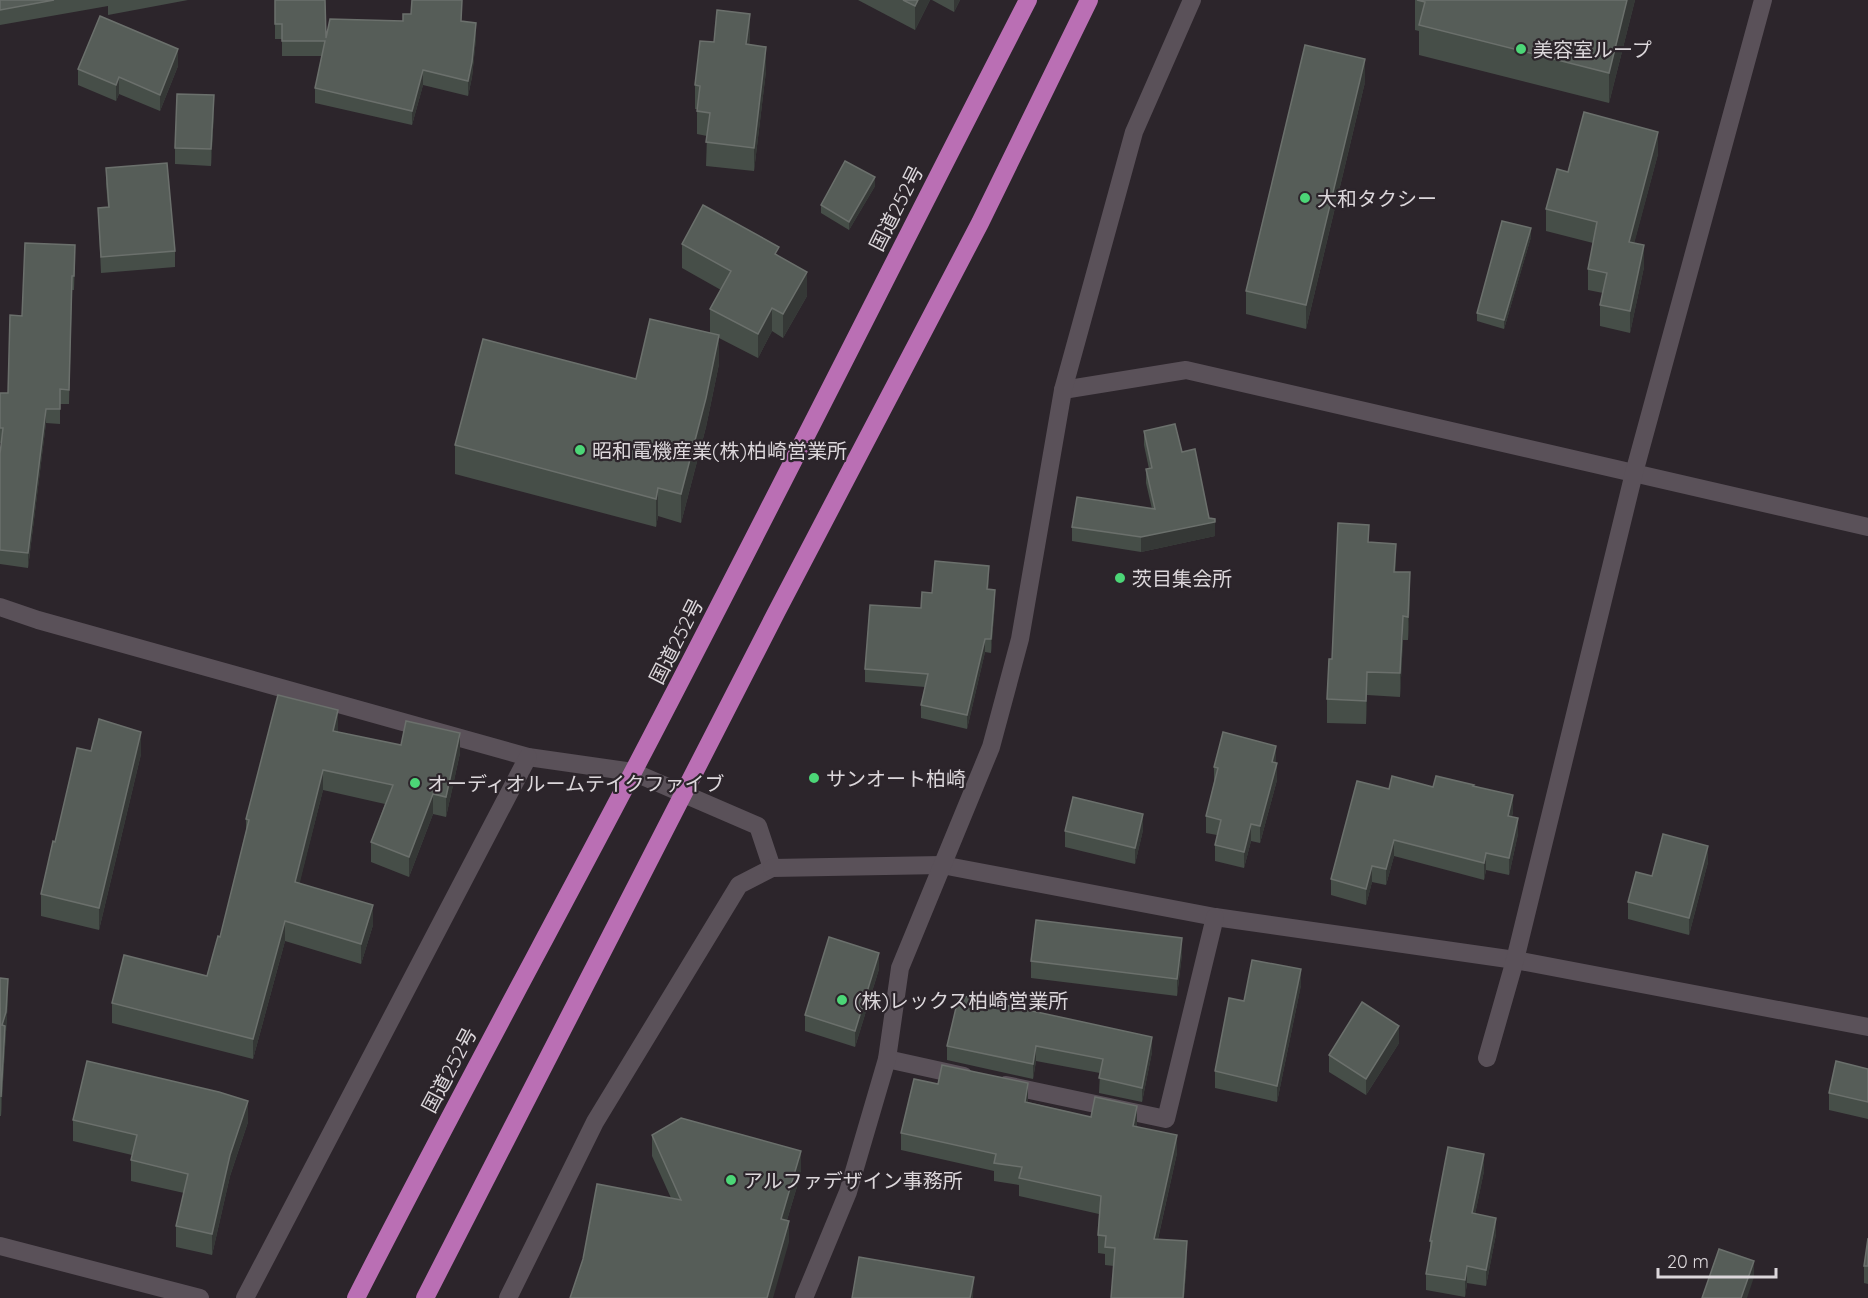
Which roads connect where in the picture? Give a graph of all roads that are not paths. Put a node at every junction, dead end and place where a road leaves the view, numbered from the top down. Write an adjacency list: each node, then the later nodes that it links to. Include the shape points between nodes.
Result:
1 (1028, 0): 10 (highway, 国道252号)
2 (1089, 0): 11 (highway, via 980,223)
3 (1192, 0): 5 (street, via 1134,132)
4 (1763, 0): 6 (street)
5 (1063, 390): 6 (street, via 1186,370); 12 (street, via 1020,639 991,747)
6 (1634, 473): 7 (street); 15 (street)
7 (1868, 527)
8 (0, 608): 9 (street)
9 (528, 757): 10 (street); 22 (street)
10 (633, 772): 11 (street); 19 (highway, 国道252号)
11 (683, 795): 13 (street, via 758,826); 25 (highway)
12 (942, 865): 13 (street); 14 (street); 18 (street, via 900,968)
13 (772, 868): 26 (street, via 739,885 595,1122)
14 (1215, 917): 15 (street); 18 (street, via 1166,1119)
15 (1515, 960): 16 (street); 17 (street)
16 (1868, 1027)
17 (1487, 1058)
18 (887, 1059): 27 (street, via 848,1192)
19 (441, 1132): 23 (highway); 24 (highway, 国道252号)
20 (0, 1246): 21 (street)
21 (200, 1298)
22 (245, 1298)
23 (343, 1298)
24 (356, 1298)
25 (425, 1298)
26 (508, 1298)
27 (804, 1298)

